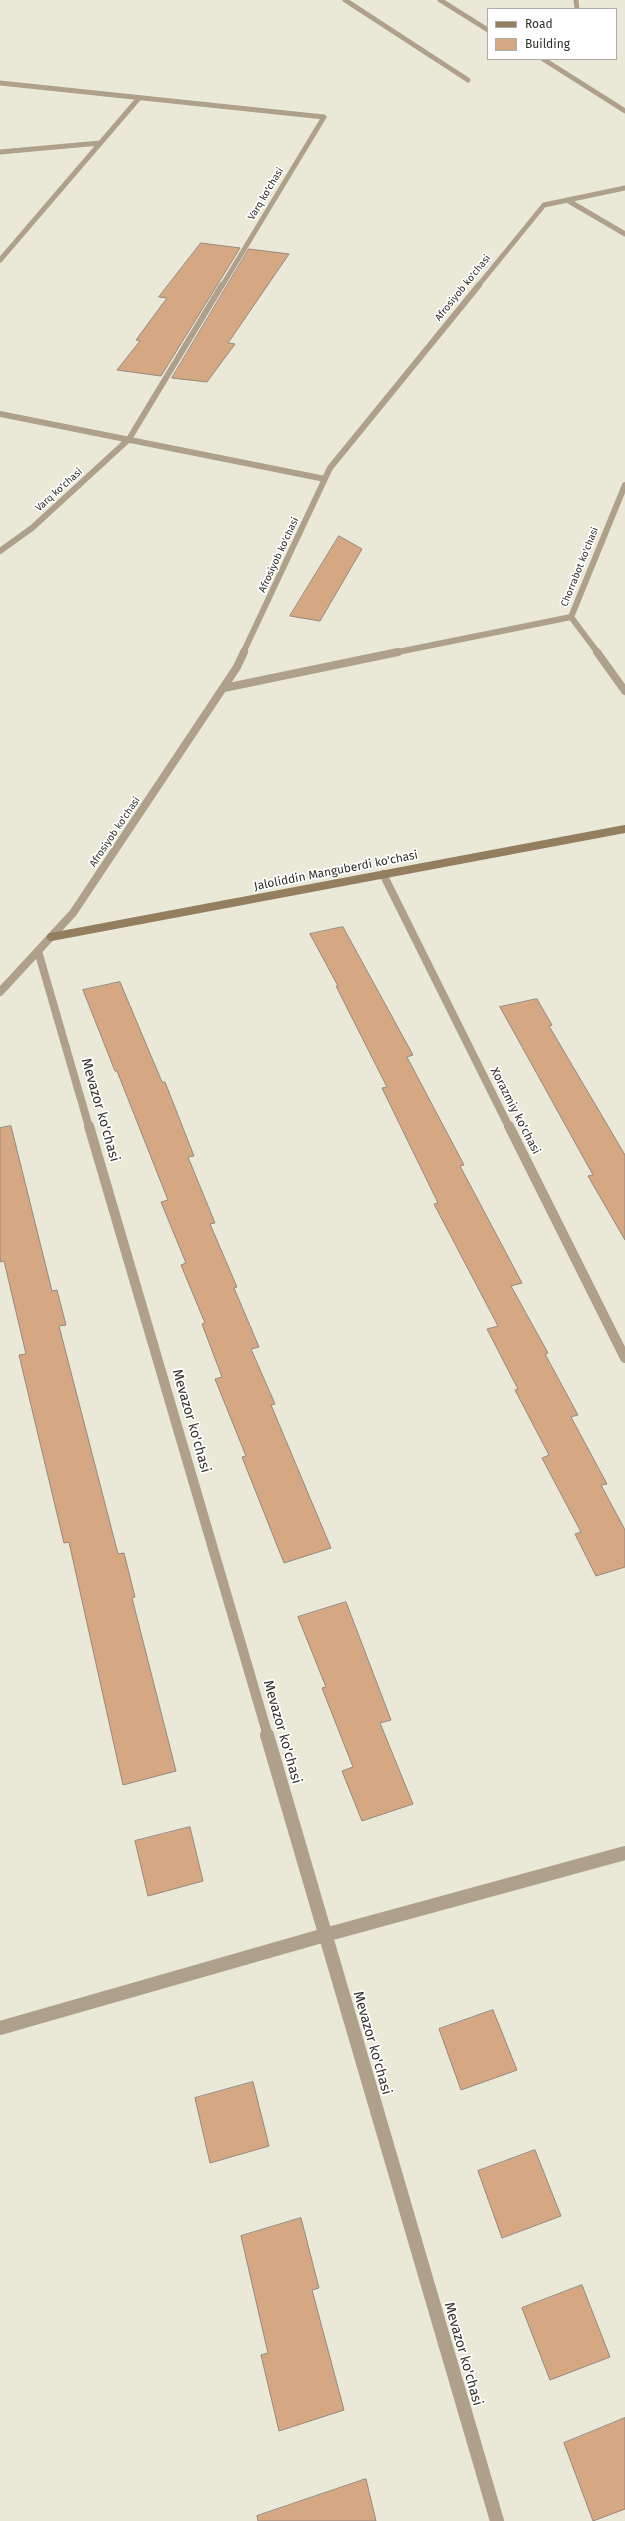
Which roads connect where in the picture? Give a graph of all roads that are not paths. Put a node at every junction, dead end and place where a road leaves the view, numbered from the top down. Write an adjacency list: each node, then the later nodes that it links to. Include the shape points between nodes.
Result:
1 (344, 0): 5 (street)
2 (440, 0): 3 (street)
3 (487, 29)
4 (545, 60): 8 (street)
5 (468, 80)
6 (0, 83): 7 (street, Varq ko'chasi)
7 (139, 98): 9 (street); 16 (street, Varq ko'chasi, via 324,117)
8 (625, 111)
9 (100, 144): 10 (street); 14 (street)
10 (0, 152)
11 (625, 188): 12 (street, Afrosiyob ko'chasi)
12 (567, 200): 13 (street); 17 (street, Afrosiyob ko'chasi, via 544,205 330,468)
13 (625, 234)
14 (0, 260)
15 (0, 414): 16 (street)
16 (129, 439): 17 (street); 19 (street, Varq ko'chasi, via 32,528)
17 (325, 479): 21 (street, Afrosiyob ko'chasi, via 238,667)
18 (625, 485): 20 (street, Chorrabot ko'chasi)
19 (0, 552)
20 (570, 617): 21 (street); 22 (street, Chorrabot ko'chasi)
21 (224, 688): 25 (street, Afrosiyob ko'chasi, via 72,913)
22 (625, 691)
23 (625, 829): 24 (street, Jaloliddin Manguberdi ko'chasi)
24 (383, 874): 25 (street, Jaloliddin Manguberdi ko'chasi); 28 (street, Xorazmiy ko'chasi)
25 (51, 937): 26 (street, Afrosiyob ko'chasi)
26 (38, 951): 27 (street, Afrosiyob ko'chasi); 30 (street, Mevazor ko'chasi)
27 (0, 992)
28 (625, 1358)
29 (625, 1853): 30 (street)
30 (325, 1934): 31 (street); 32 (street, Mevazor ko'chasi)
31 (0, 2028)
32 (497, 2521)

